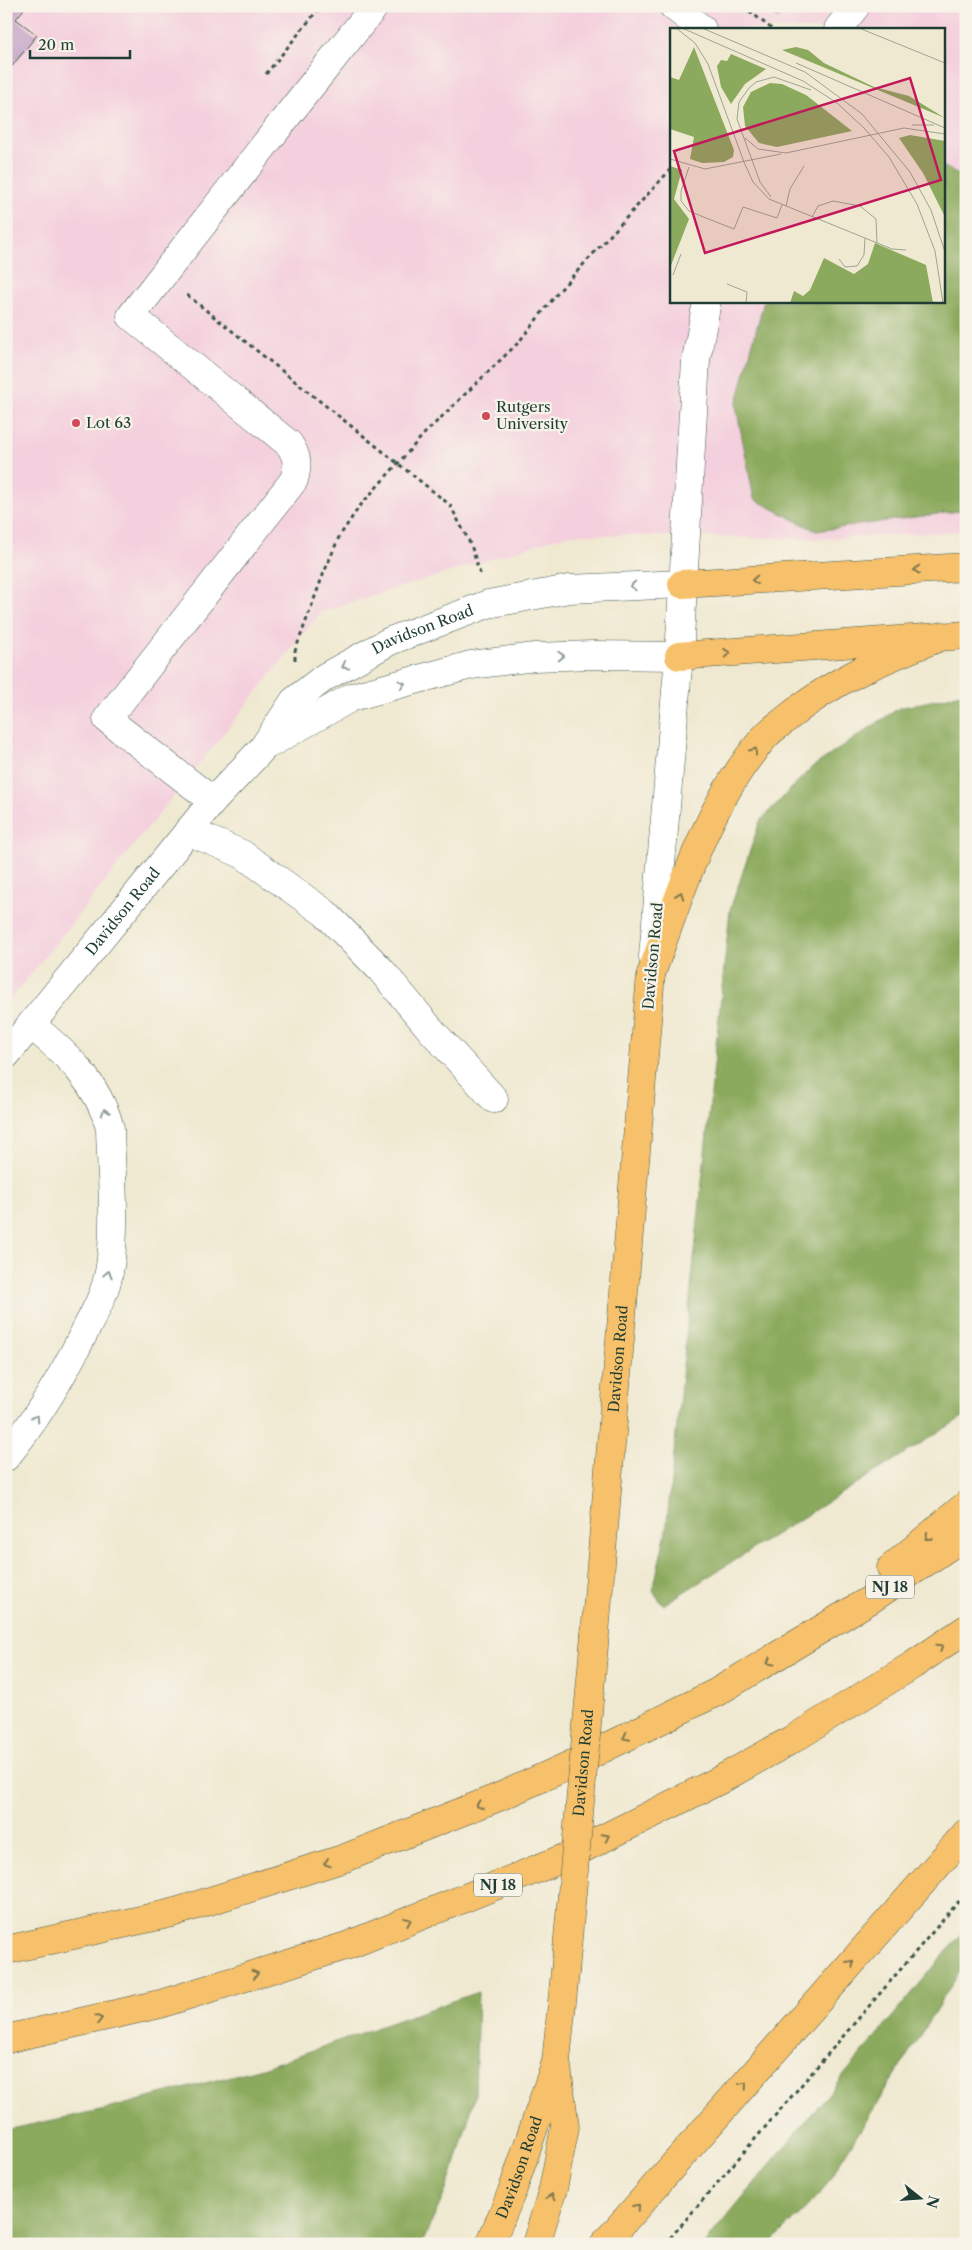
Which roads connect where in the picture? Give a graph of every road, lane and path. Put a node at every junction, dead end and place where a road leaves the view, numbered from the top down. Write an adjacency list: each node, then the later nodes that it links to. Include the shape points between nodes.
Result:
1 (321, 6): 9 (path)
2 (375, 6): 11 (street)
3 (673, 6): 6 (street)
4 (743, 6): 7 (path)
5 (856, 6): 8 (street)
6 (701, 28)
7 (771, 28)
8 (839, 28)
9 (266, 74)
10 (670, 170): 13 (path, via 560,290 518,343)
11 (162, 275): 13 (path); 21 (street, via 131,316 289,444 296,454 294,480 106,719)
12 (707, 302): 16 (street, Davidson Road, via 696,360)
13 (396, 463): 15 (path, via 450,505 471,545); 19 (path, via 339,537 295,651)
14 (966, 567): 16 (main road, one-way to 16)
15 (481, 579)
16 (682, 584): 18 (street, Davidson Road); 20 (street, Davidson Road, one-way to 20, via 569,589 488,604 390,640 325,677 294,701)
17 (954, 635): 18 (main road, one-way to 17); 23 (main road, one-way to 17, via 720,799 764,738 810,699 867,666)
18 (679, 656): 20 (street, Davidson Road, one-way to 18, via 352,697 471,665 535,657); 23 (street, Davidson Road)
19 (294, 669)
20 (263, 748): 21 (street, Davidson Road)
21 (213, 800): 22 (street, Davidson Road)
22 (188, 831): 24 (street, Davidson Road); 26 (street, via 242,854 325,913 381,970)
23 (651, 974): 36 (main road, Davidson Road, bridge)
24 (31, 1025): 25 (street, Davidson Road); 27 (street, one-way to 24, via 57,1387 100,1303 109,1273 111,1249 110,1128 105,1108 66,1054)
25 (6, 1056)
26 (494, 1099)
27 (6, 1457)
28 (966, 1505): 31 (main road, one-way to 31)
29 (966, 1535): 31 (main road, NJ 18, via 874,1598)
30 (966, 1629): 35 (main road, NJ 18, one-way to 30, via 160,2004 349,1944 564,1858 718,1781 793,1739)
31 (811, 1635): 34 (main road, NJ 18, one-way to 34, via 717,1692 568,1766 345,1858 172,1912)
32 (966, 1833): 39 (main road, one-way to 32)
33 (966, 1893): 40 (path)
34 (6, 1950)
35 (6, 2039)
36 (556, 2062): 37 (main road, Davidson Road, via 513,2190); 38 (main road, Davidson Road, one-way to 36, via 553,2189 566,2127)
37 (490, 2244)
38 (536, 2244)
39 (604, 2244)
40 (665, 2244)

